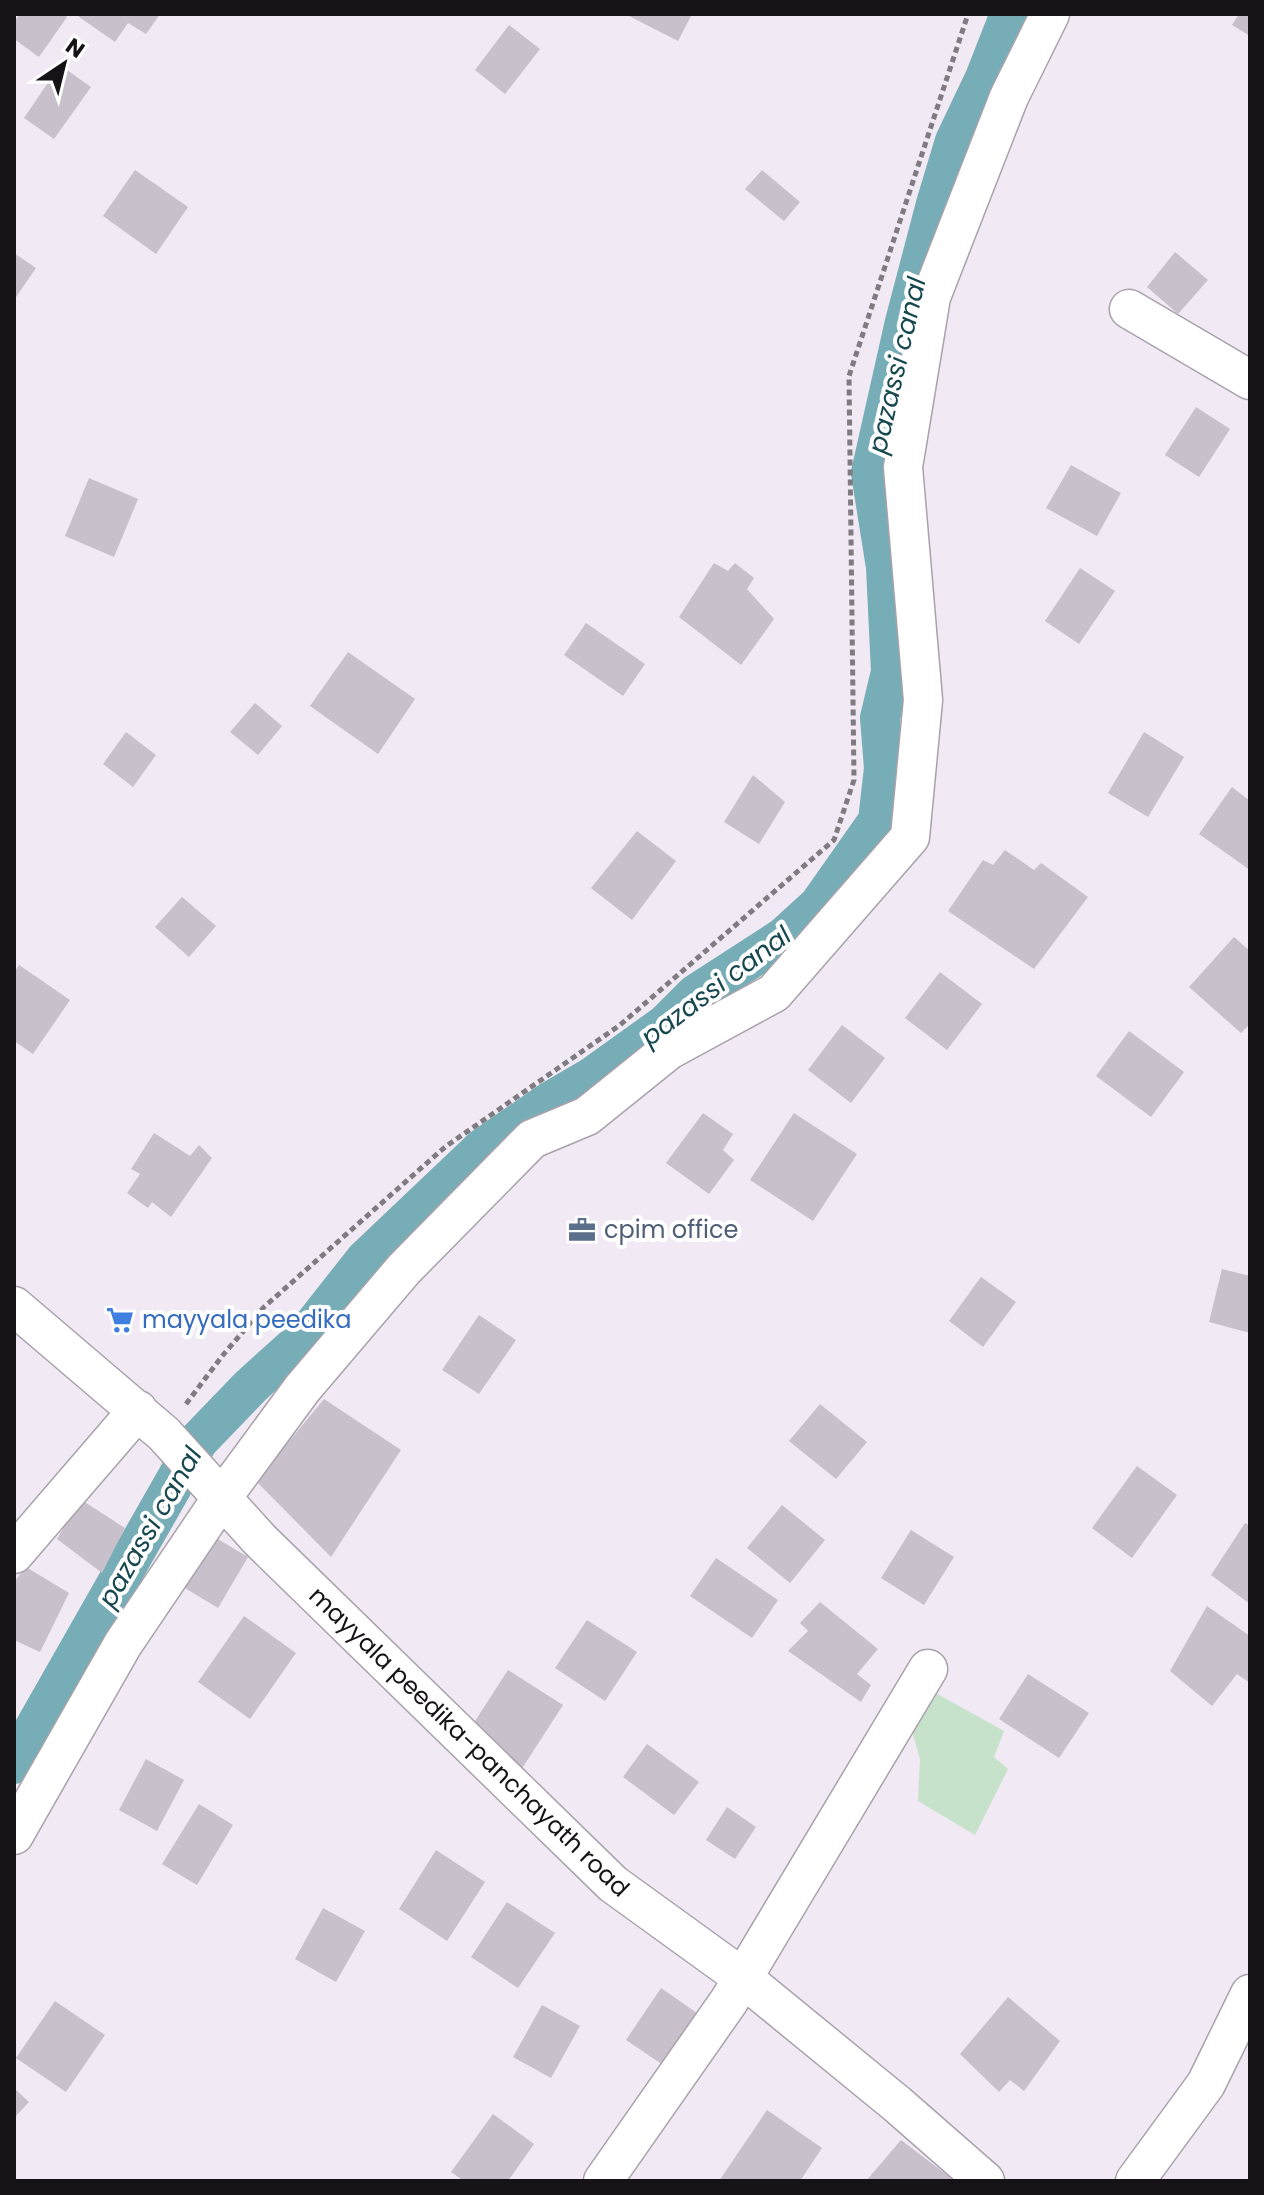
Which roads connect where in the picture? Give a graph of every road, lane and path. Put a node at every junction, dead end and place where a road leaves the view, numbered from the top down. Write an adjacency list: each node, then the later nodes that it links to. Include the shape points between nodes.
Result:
1 (968, 14): 6 (path, via 849,376 854,780 834,840 620,1025 445,1147 264,1307 223,1355)
2 (1050, 14): 7 (street, via 1009,97 931,297 903,467 923,700 910,837 774,993 669,1050 587,1116 532,1139 404,1269 302,1389)
3 (1129, 309): 4 (street)
4 (1250, 380)
5 (14, 1306): 6 (street, mayyala peedika-panchayath road)
6 (151, 1422): 7 (street, mayyala peedika-panchayath road); 8 (street)
7 (220, 1498): 10 (street, via 123,1644); 11 (street, mayyala peedika-panchayath road, via 613,1884)
8 (14, 1554)
9 (928, 1669): 11 (street)
10 (14, 1835)
11 (743, 1978): 13 (street); 14 (street, mayyala peedika-panchayath road)
12 (1250, 1994): 15 (street, via 1206,2084)
13 (603, 2181)
14 (985, 2181)
15 (1135, 2181)

